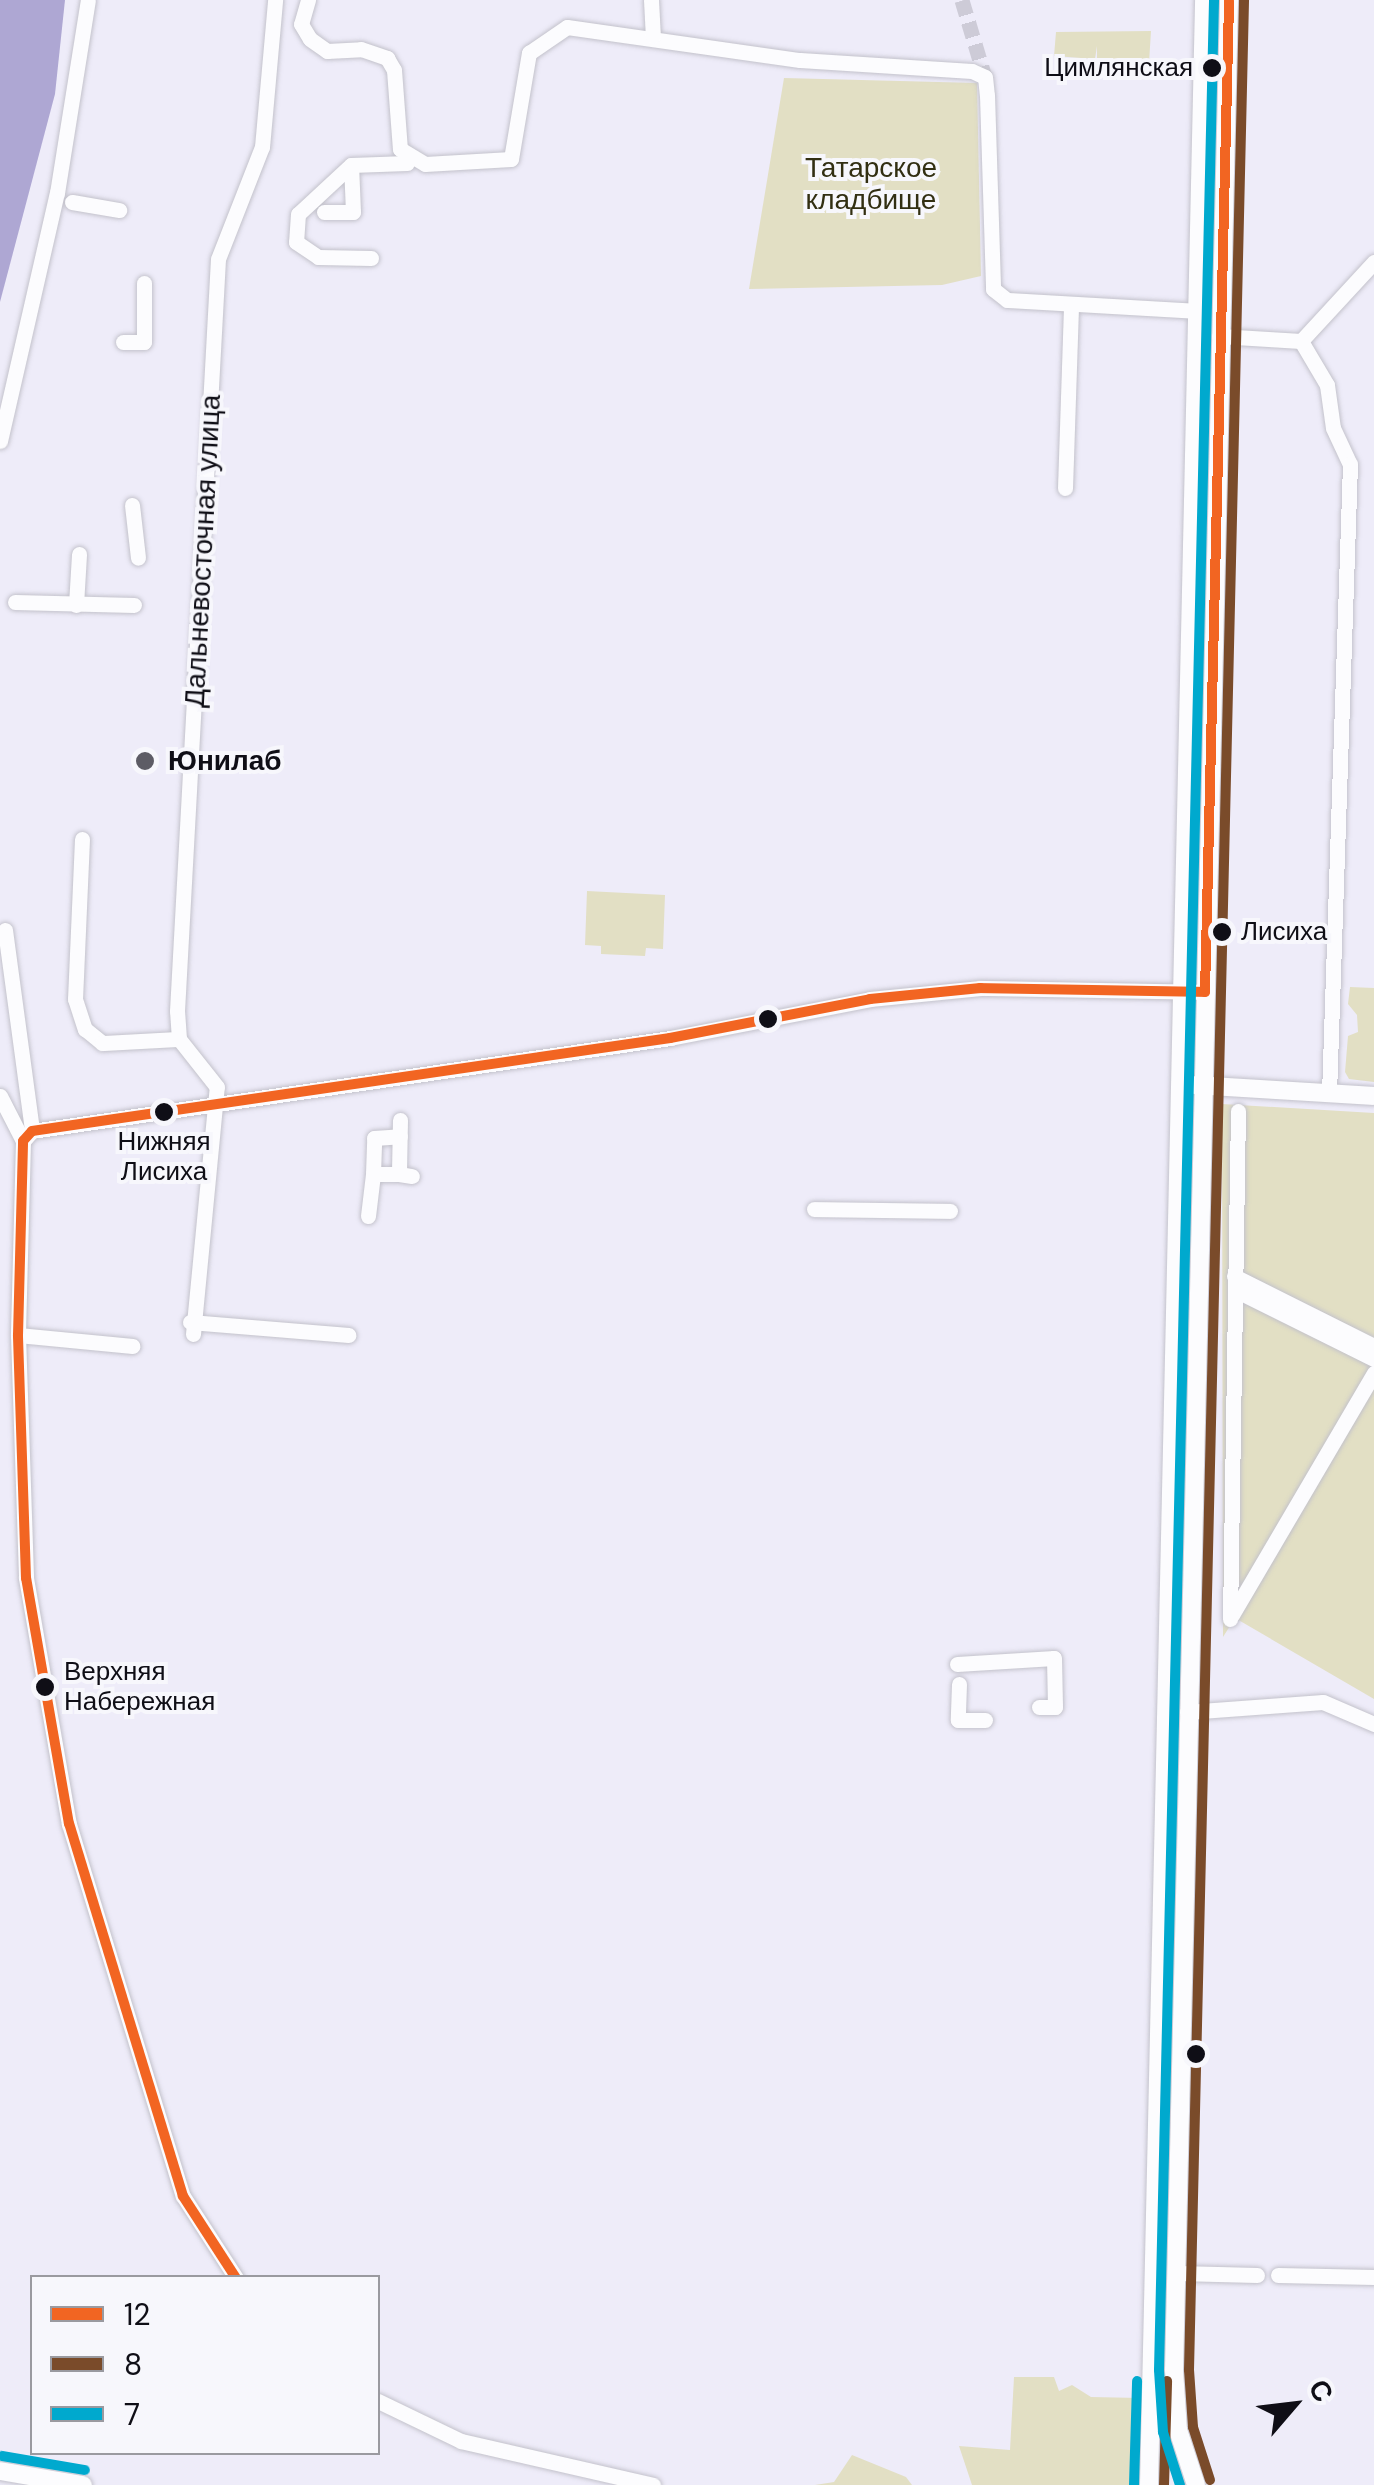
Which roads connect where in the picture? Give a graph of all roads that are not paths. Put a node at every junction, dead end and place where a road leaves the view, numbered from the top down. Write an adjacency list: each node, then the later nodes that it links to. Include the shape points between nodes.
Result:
1 (88, 0): 23 (street, via 57,193)
2 (274, 0): 7 (street, Дальневосточная улица)
3 (308, 0): 8 (street)
4 (651, 0): 9 (street)
5 (1204, 0): 19 (main road)
6 (1230, 0): 20 (main road)
7 (274, 21): 8 (street); 35 (street, Дальневосточная улица, via 262,147 218,259)
8 (301, 24): 9 (street, via 327,50 361,49 387,58 394,70 400,150 425,164 510,159 523,67 550,35 573,26)
9 (653, 36): 18 (street, via 800,60 985,77 989,279 1008,300)
10 (407, 162): 11 (street)
11 (351, 165): 14 (street, via 353,212); 15 (street, via 298,214 296,242 318,257)
12 (72, 202): 13 (street)
13 (119, 210)
14 (324, 212)
15 (371, 258)
16 (1374, 262): 21 (street)
17 (144, 283): 22 (street, via 144,342)
18 (1071, 305): 19 (street); 24 (street)
19 (1196, 311): 33 (main road)
20 (1219, 336): 21 (street); 34 (main road)
21 (1301, 341): 38 (street, via 1327,385 1332,428 1350,464)
22 (123, 342)
23 (0, 442)
24 (1065, 488)
25 (132, 505): 27 (street)
26 (79, 554): 29 (street)
27 (138, 558)
28 (15, 602): 29 (street)
29 (76, 604): 30 (street)
30 (134, 605)
31 (82, 840): 35 (street, via 75,999 85,1029 102,1043)
32 (5, 930): 43 (street)
33 (1180, 992): 34 (street); 36 (main road); 41 (street, via 932,992 670,1038)
34 (1206, 992): 37 (main road)
35 (179, 1039): 41 (street, via 217,1087)
36 (1180, 1084): 37 (main road); 70 (main road)
37 (1204, 1085): 38 (main road); 58 (main road)
38 (1329, 1094): 40 (main road)
39 (0, 1096): 43 (street)
40 (1374, 1096)
41 (216, 1100): 43 (street); 50 (street, via 191,1328)
42 (1238, 1111): 48 (street)
43 (27, 1136): 49 (street)
44 (373, 1174): 44 (street, via 374,1138 400,1128 405,1175); 47 (street)
45 (814, 1209): 46 (street)
46 (950, 1211)
47 (368, 1216)
48 (1235, 1283): 52 (street); 53 (street); 54 (street, via 1230,1619)
49 (18, 1334): 51 (street); 62 (street, via 26,1578 69,1824 106,1962 190,2213)
50 (348, 1335)
51 (132, 1346)
52 (1374, 1346)
53 (1374, 1359)
54 (1374, 1373)
55 (957, 1664): 57 (street, via 1054,1658 1055,1708)
56 (958, 1684): 59 (street, via 958,1720)
57 (1039, 1707)
58 (1187, 1712): 60 (street, via 1323,1702); 61 (main road)
59 (984, 1720)
60 (1374, 1724)
61 (1178, 2273): 63 (street); 71 (main road, via 1176,2420)
62 (234, 2275)
63 (1256, 2275)
64 (1278, 2275): 65 (street)
65 (1374, 2277)
66 (380, 2403): 69 (street, via 461,2441)
67 (0, 2471): 68 (main road)
68 (83, 2485)
69 (653, 2485)
70 (1148, 2485)
71 (1196, 2485)

